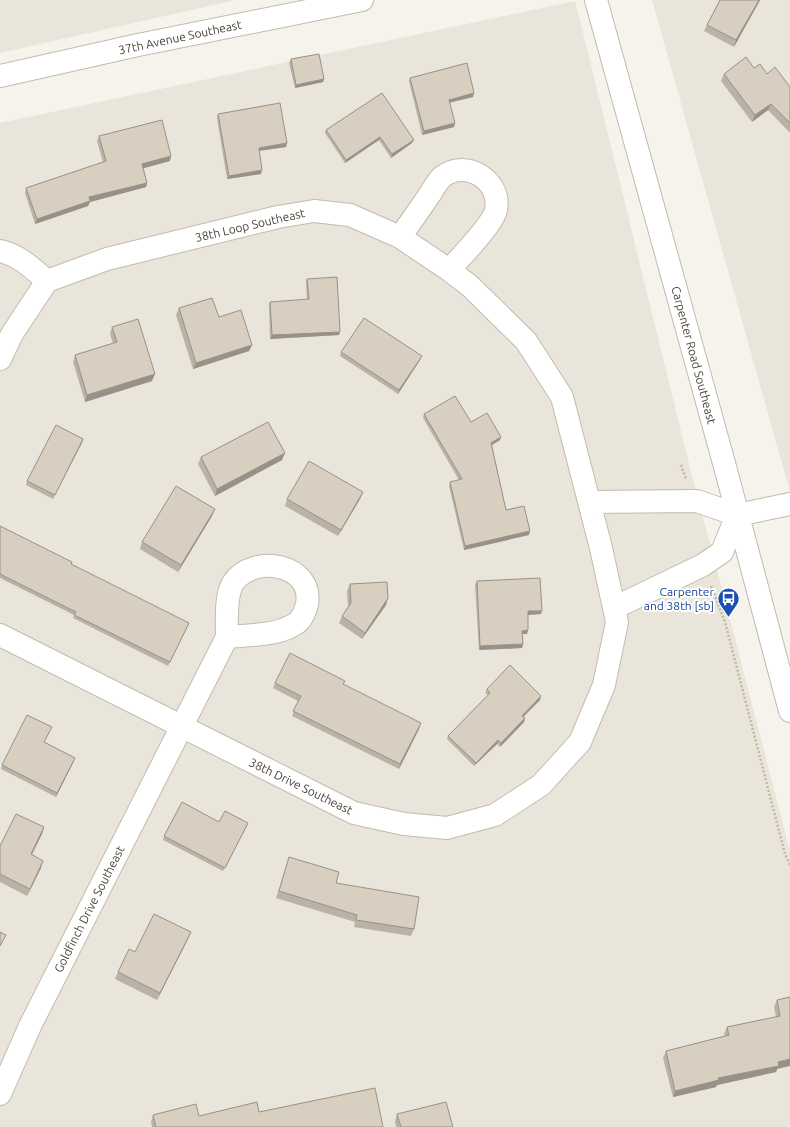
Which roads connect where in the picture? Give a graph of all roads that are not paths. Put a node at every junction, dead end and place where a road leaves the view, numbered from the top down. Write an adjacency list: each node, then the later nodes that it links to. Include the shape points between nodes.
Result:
1 (362, 0): 3 (street, 37th Avenue Southeast)
2 (596, 0): 12 (street, Carpenter Road Southeast)
3 (0, 76)
4 (400, 237): 6 (street, 38th Loop Southeast); 6 (street, via 442,177 461,170 481,175 491,184 496,197 496,211 490,223); 7 (street, 38th Loop Southeast, via 350,215 314,211 278,217 107,259)
5 (0, 250): 7 (street, via 16,256)
6 (449, 270): 10 (street, 38th Loop Southeast, via 470,286 526,341 562,397)
7 (47, 281): 8 (street)
8 (6, 330): 9 (street)
9 (0, 359)
10 (589, 502): 12 (street, via 697,501); 13 (street, 38th Drive Southeast)
11 (790, 504): 12 (street)
12 (737, 515): 13 (street, via 722,552 699,567); 16 (street, Carpenter Road Southeast)
13 (614, 608): 17 (street, 38th Drive Southeast, via 617,622 604,685 580,742 540,785 495,815 447,828 404,824 354,813)
14 (0, 635): 17 (street, 38th Drive Southeast)
15 (227, 637): 17 (street, Goldfinch Drive Southeast)
16 (790, 711)
17 (182, 726): 18 (street, Goldfinch Drive Southeast, via 30,1026)
18 (0, 1094)

